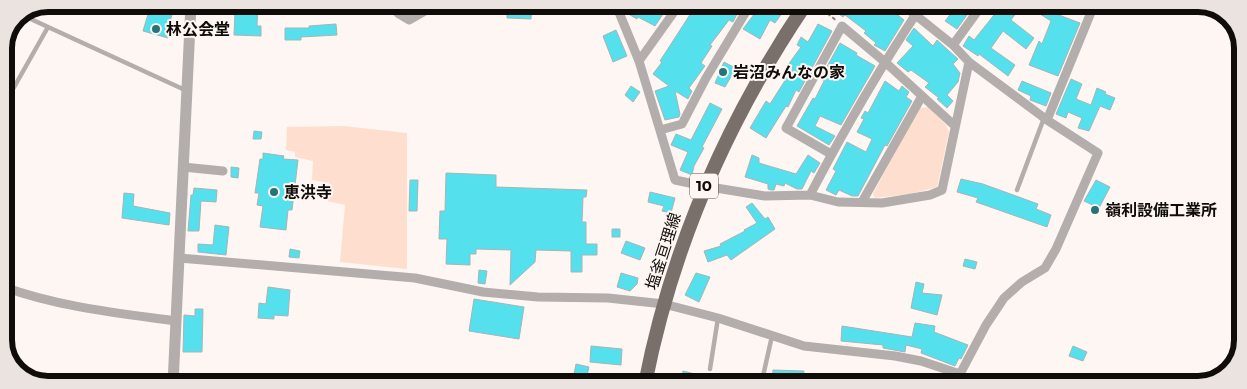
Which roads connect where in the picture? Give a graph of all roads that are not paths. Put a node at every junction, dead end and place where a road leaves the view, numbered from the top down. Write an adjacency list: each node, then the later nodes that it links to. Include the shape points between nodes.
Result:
1 (191, 13): 19 (street)
2 (398, 13): 3 (street, via 409,20)
3 (421, 13)
4 (620, 13): 15 (street)
5 (673, 13): 15 (street)
6 (745, 13): 23 (street, via 682,124)
7 (799, 13): 27 (main road, 塩釜亘理線 / 10, via 745,101)
8 (913, 13): 11 (street)
9 (976, 13): 14 (street)
10 (1091, 13): 21 (street)
11 (916, 15): 14 (street); 16 (street)
12 (30, 19): 13 (lane)
13 (48, 27): 18 (lane); 19 (lane)
14 (953, 45): 17 (street)
15 (640, 61): 23 (street)
16 (885, 62): 20 (street); 24 (street); 24 (street, via 842,26 786,128)
17 (969, 62): 21 (street); 22 (street)
18 (13, 89)
19 (187, 90): 25 (street)
20 (922, 96): 22 (street); 30 (street)
21 (1046, 119): 28 (lane); 38 (street, via 1098,153 1045,268 1004,298)
22 (955, 126): 30 (street, via 942,190 882,203)
23 (660, 130): 27 (street, via 675,180)
24 (831, 154): 29 (street)
25 (183, 168): 26 (street); 31 (street)
26 (223, 171)
27 (704, 186): 29 (street, via 765,196); 33 (main road, 塩釜亘理線 / 10)
28 (1017, 190)
29 (810, 195): 30 (street, via 838,202)
30 (862, 202)
31 (179, 258): 33 (street, via 415,278 483,292); 35 (street)
32 (13, 290): 35 (street, via 71,305)
33 (664, 304): 34 (street); 40 (main road, 塩釜亘理線 / 10)
34 (718, 318): 36 (street); 37 (lane)
35 (175, 321): 39 (street)
36 (772, 336): 38 (street, via 804,346 921,361); 41 (lane)
37 (710, 369)
38 (960, 374): 42 (street)
39 (173, 376)
40 (647, 376)
41 (763, 376)
42 (964, 376)

